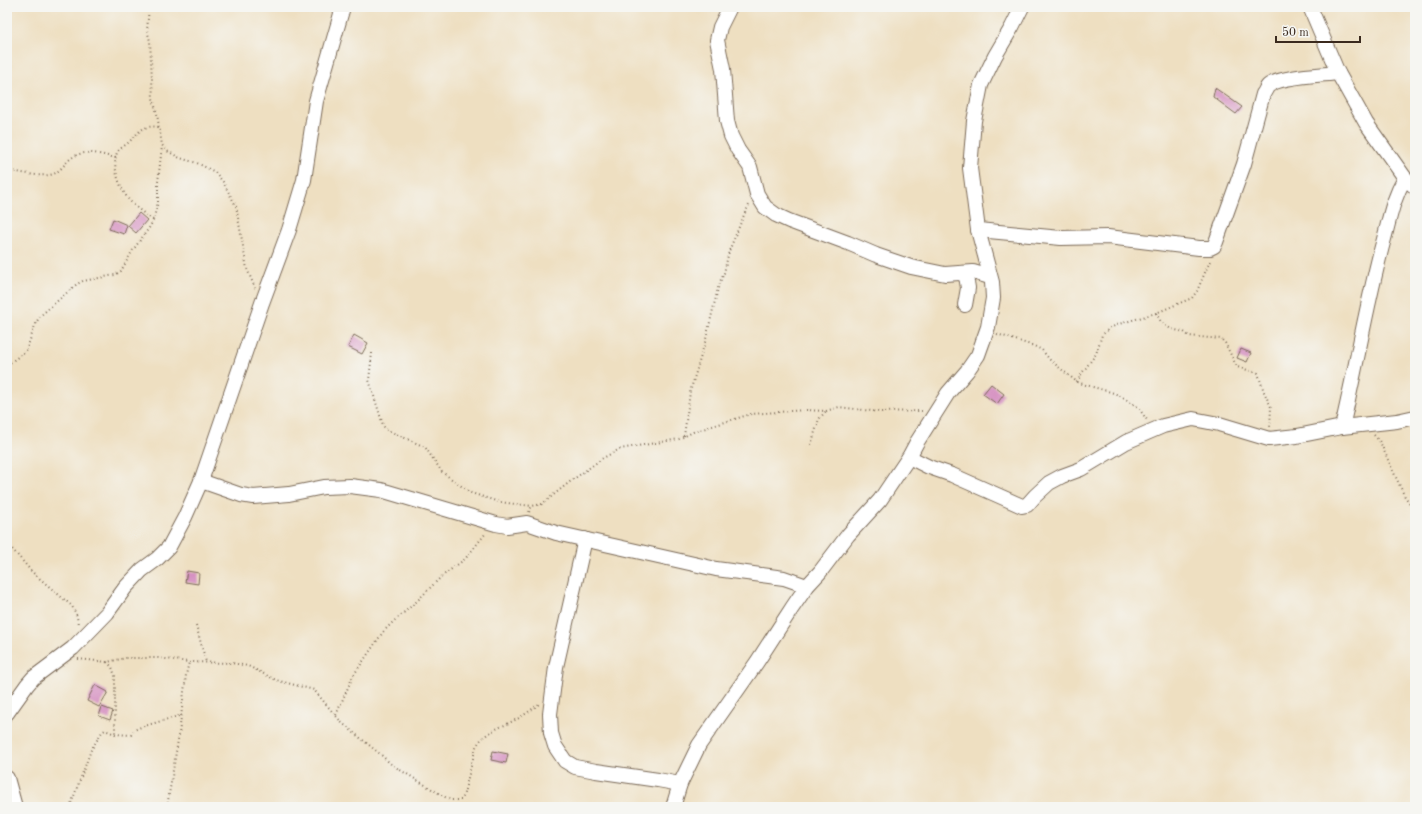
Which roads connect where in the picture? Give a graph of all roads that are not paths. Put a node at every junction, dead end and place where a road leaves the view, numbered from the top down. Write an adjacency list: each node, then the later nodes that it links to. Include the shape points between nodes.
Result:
1 (343, 7): 14 (street, via 316,101 304,180 290,230)
2 (730, 7): 8 (street, via 718,33 727,121 731,136 750,167 757,194 765,207 776,215 876,255 928,271)
3 (1022, 7): 7 (street, via 981,85 974,121 970,168)
4 (1310, 7): 5 (street)
5 (1338, 73): 6 (street, via 1366,123); 7 (street, via 1290,78 1268,86 1263,94 1244,164 1214,246 1210,248 1108,237 1061,238)
6 (1410, 182): 12 (street, via 1397,191 1392,206 1376,266)
7 (978, 230): 9 (street)
8 (960, 273): 9 (street, via 973,272); 10 (street, via 966,276 968,288)
9 (990, 277): 13 (street, via 993,298 988,327 978,356 948,393)
10 (965, 305)
11 (1415, 417): 12 (street)
12 (1342, 427): 13 (street, via 1270,439 1192,419 1163,426 1126,442 1081,469 1062,476 1049,484 1031,502 1022,506)
13 (909, 458): 16 (street, via 880,500)
14 (201, 481): 15 (street, via 241,496 289,494 324,486 381,490 496,524 507,526 527,523); 17 (street, via 169,547 124,588 107,613 73,648 27,685)
15 (585, 539): 16 (street, via 716,569 784,578); 19 (street, via 556,667 550,714 555,746 565,761 575,767)
16 (807, 586): 19 (street, via 699,745)
17 (7, 713)
18 (7, 778): 20 (street)
19 (680, 784): 21 (street)
20 (15, 807)
21 (673, 807)

